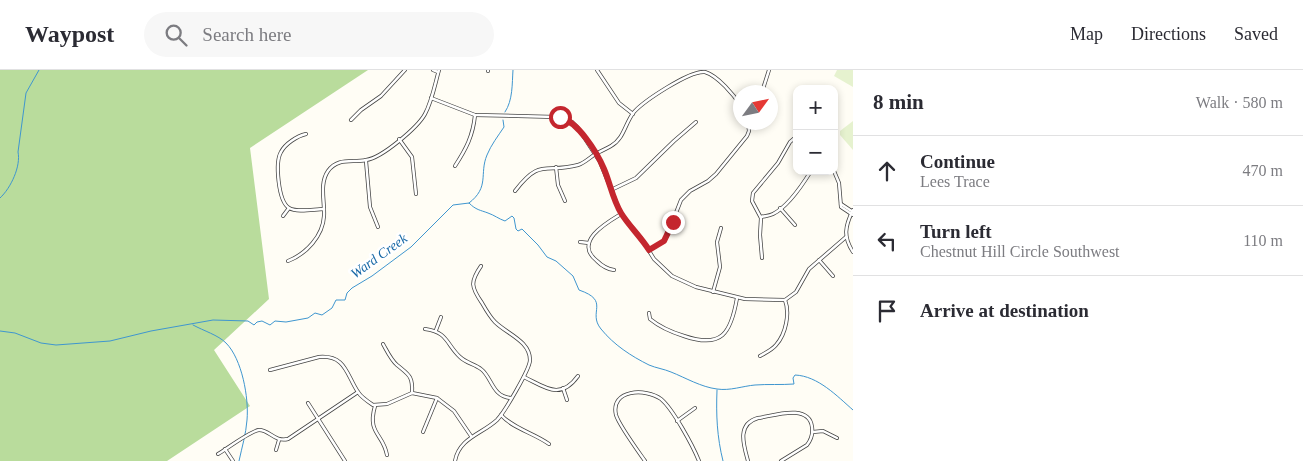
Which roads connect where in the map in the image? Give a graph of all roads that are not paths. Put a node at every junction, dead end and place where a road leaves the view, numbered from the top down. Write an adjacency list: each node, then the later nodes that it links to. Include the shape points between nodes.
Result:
1 (404, 70): 14 (street, via 384,93)
2 (433, 70): 5 (street)
3 (597, 70): 10 (street, via 618,103)
4 (769, 70): 7 (street)
5 (438, 71): 9 (street)
6 (706, 71): 8 (street, via 721,82); 10 (street, via 684,77 647,100)
7 (764, 85)
8 (733, 97)
9 (431, 98): 11 (street); 18 (street, via 420,121)
10 (633, 114): 20 (street, via 616,143)
11 (475, 115): 13 (street); 22 (street, via 470,143)
12 (570, 115): 13 (street)
13 (568, 119): 20 (street)
14 (351, 120)
15 (696, 122): 26 (street, via 642,173)
16 (749, 130): 43 (street, via 716,174 681,200 664,241)
17 (306, 134): 30 (street, via 285,147 277,162 281,196)
18 (399, 139): 21 (street); 28 (street, via 412,157)
19 (793, 139): 36 (street, via 776,166 753,191 752,201)
20 (596, 154): 23 (street, via 582,164); 26 (street)
21 (366, 161): 32 (street, via 344,161 330,169 324,183); 38 (street, via 370,207)
22 (455, 166)
23 (556, 168): 27 (street, via 534,171); 29 (street, via 558,185)
24 (808, 175): 31 (street)
25 (836, 175): 33 (street, via 841,204)
26 (611, 190): 34 (street)
27 (515, 191)
28 (416, 194)
29 (565, 201)
30 (289, 208): 32 (street); 35 (street)
31 (780, 208): 36 (street); 37 (street)
32 (324, 209): 47 (street, via 316,238 301,256)
33 (852, 213): 40 (street)
34 (621, 214): 42 (street, via 598,229); 43 (street)
35 (283, 216)
36 (761, 217): 45 (street)
37 (795, 225)
38 (378, 227)
39 (722, 228): 51 (street, via 717,242 720,267)
40 (846, 237): 44 (street); 46 (street)
41 (580, 242): 42 (street)
42 (589, 243): 49 (street, via 593,258)
43 (649, 250): 51 (street, via 672,276)
44 (853, 252)
45 (762, 258)
46 (819, 260): 50 (street); 53 (street, via 807,272 796,292)
47 (288, 261)
48 (481, 266): 62 (street, via 473,282 475,293 496,323 528,349 530,364)
49 (614, 270)
50 (833, 276)
51 (713, 292): 52 (street)
52 (737, 298): 53 (street); 54 (street, via 728,328 708,342 665,330 650,319)
53 (784, 300): 59 (street, via 788,314 779,340 776,346)
54 (648, 312)
55 (441, 317): 57 (street)
56 (425, 329): 57 (street)
57 (436, 330): 67 (street, via 461,358 483,370 494,389)
58 (383, 344): 65 (street, via 396,364 411,378)
59 (760, 356)
60 (270, 370): 64 (street, via 319,357 335,358 341,362)
61 (578, 376): 63 (street)
62 (524, 377): 63 (street, via 547,390); 67 (street)
63 (563, 388): 68 (street)
64 (358, 392): 70 (street); 73 (street)
65 (412, 393): 66 (street); 70 (street)
66 (437, 398): 75 (street); 77 (street, via 454,411)
67 (511, 398): 72 (street)
68 (567, 400)
69 (308, 403): 73 (street)
70 (375, 406): 84 (street, via 372,416 374,432)
71 (695, 408): 74 (street)
72 (501, 416): 77 (street); 80 (street, via 513,426)
73 (317, 418): 79 (street, via 288,438); 86 (street)
74 (677, 421): 88 (street, via 654,396 634,392 625,394 620,400 616,416); 89 (street)
75 (423, 432)
76 (813, 432): 78 (street, via 823,431); 90 (street, via 812,422 801,412 754,419 744,428 742,438); 91 (street, via 807,445)
77 (472, 436): 87 (street, via 458,450)
78 (837, 438)
79 (279, 440): 81 (street, via 255,431); 82 (street)
80 (549, 444)
81 (225, 449): 83 (street); 85 (street)
82 (276, 450)
83 (218, 454)
84 (387, 455)
85 (233, 461)
86 (345, 461)
87 (455, 461)
88 (645, 461)
89 (699, 461)
90 (748, 461)
91 (780, 461)

